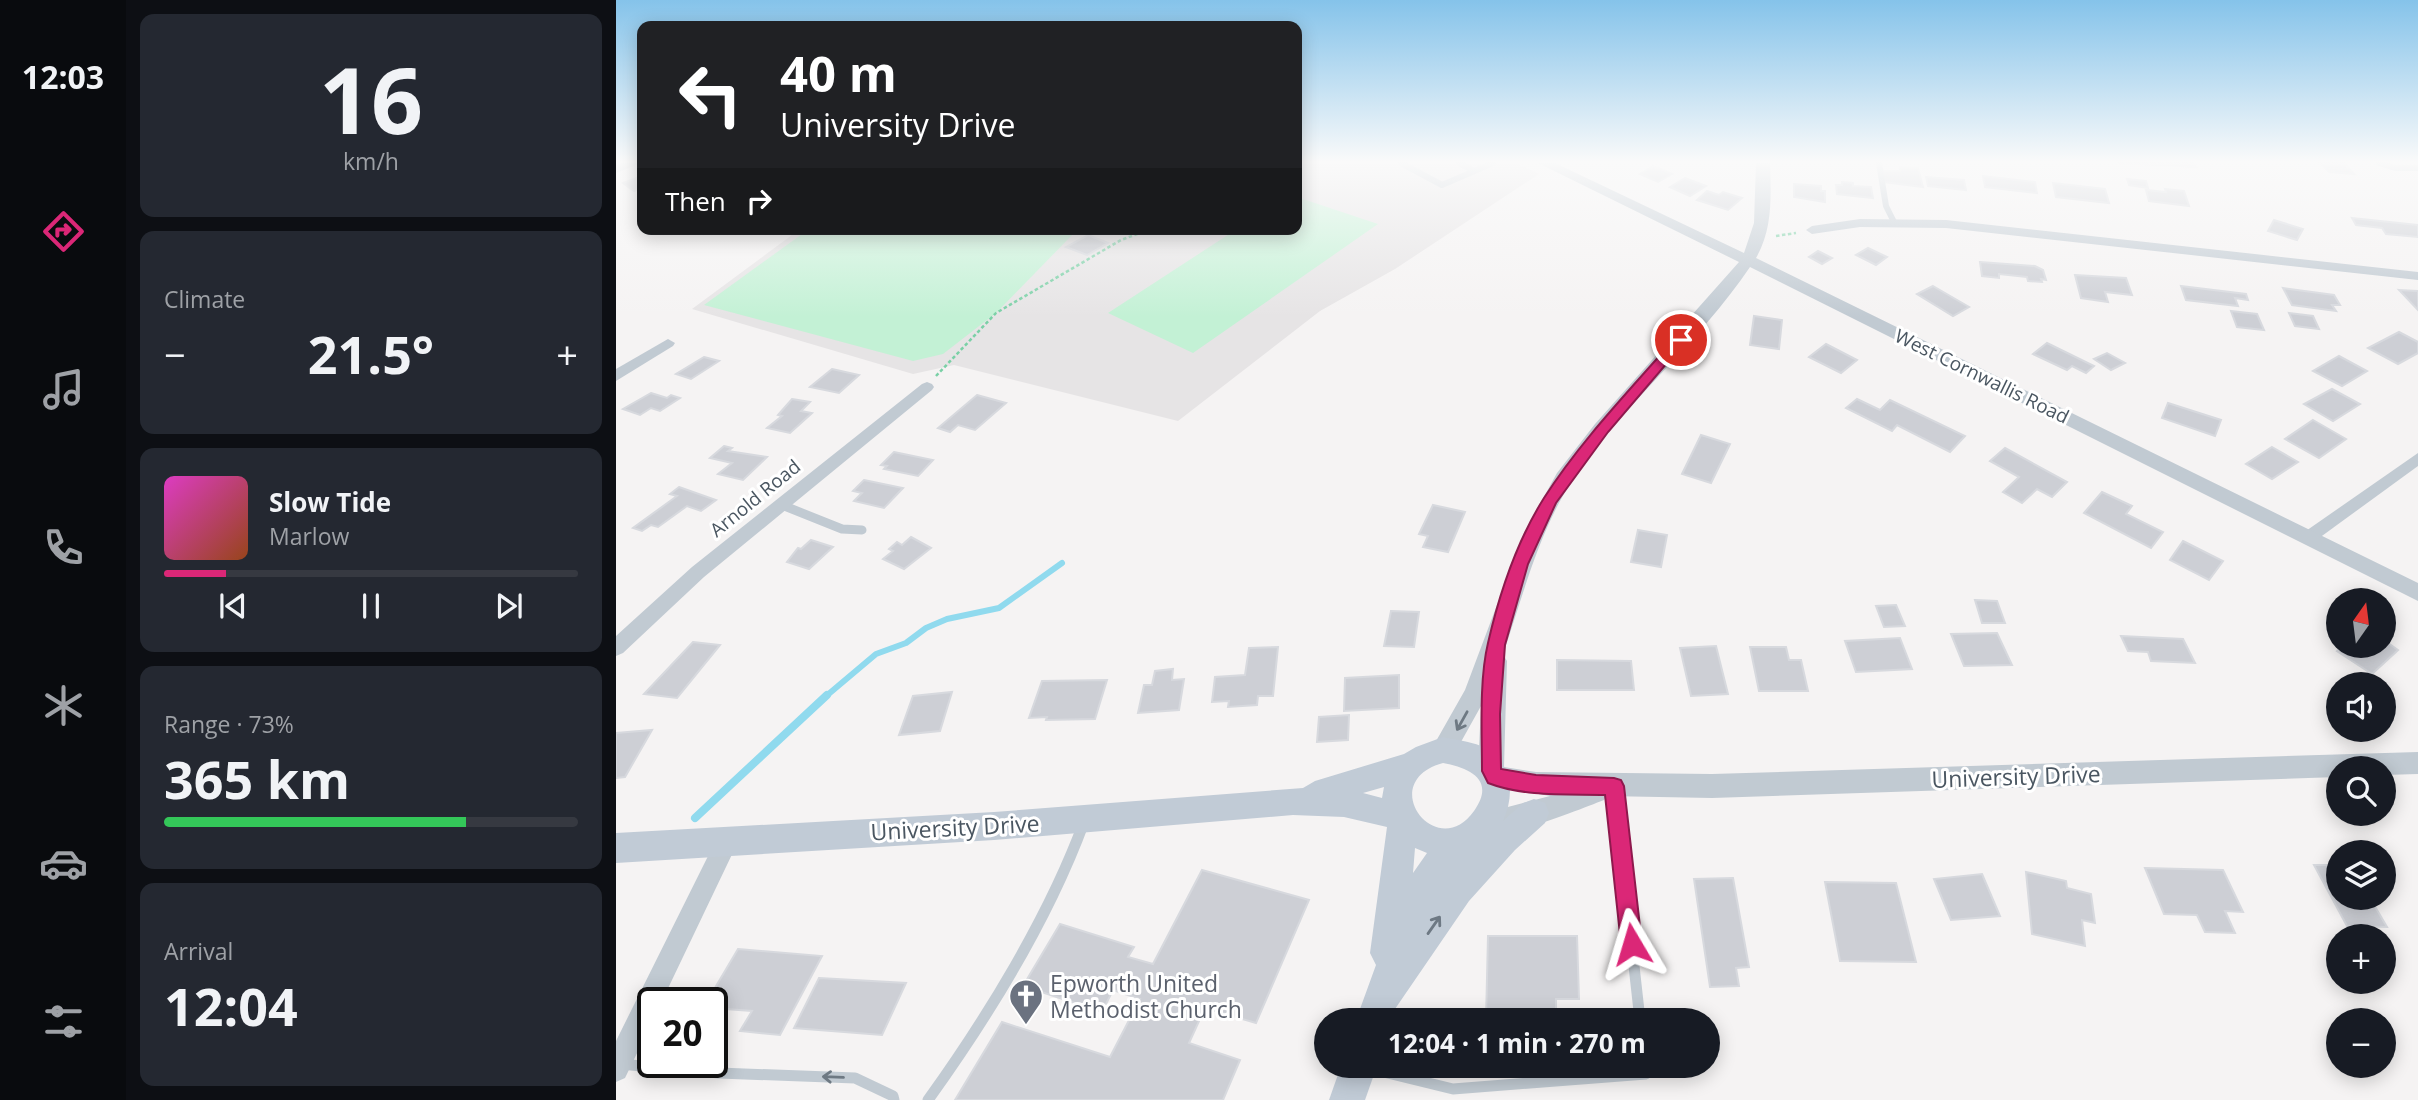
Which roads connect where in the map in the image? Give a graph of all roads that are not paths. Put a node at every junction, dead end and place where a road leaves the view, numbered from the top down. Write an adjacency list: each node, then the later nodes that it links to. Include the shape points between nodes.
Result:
1 (1651, 214): 6 (street, West Cornwallis Road)
2 (1761, 214): 6 (street, via 1758,240)
3 (1890, 214): 4 (lane)
4 (1894, 222): 5 (street); 7 (street)
5 (1812, 230)
6 (1747, 261): 14 (street, West Cornwallis Road); 16 (street, via 1563,480 1520,564)
7 (2418, 276)
8 (668, 343): 9 (street)
9 (616, 376)
10 (927, 387): 12 (street, Arnold Road)
11 (2418, 458): 14 (street)
12 (780, 505): 13 (lane, via 795,506 849,533); 17 (street, Arnold Road)
13 (862, 530)
14 (2309, 537): 15 (street, West Cornwallis Road)
15 (2418, 593)
16 (1496, 645): 18 (street, one-way to 18, via 1468,710); 21 (street)
17 (616, 648)
18 (1443, 750): 20 (main road); 21 (main road, via 1473,755)
19 (2418, 763): 22 (street, University Drive)
20 (1411, 765): 23 (main road, University Drive); 26 (main road, via 1398,788 1396,800)
21 (1493, 774): 22 (street, University Drive, via 1536,784); 27 (main road, via 1497,799)
22 (1614, 786): 24 (street, University Drive); 33 (lane)
23 (1293, 801): 25 (main road, University Drive); 26 (main road, University Drive, via 1345,803)
24 (1534, 813): 27 (street, University Drive); 32 (main road, one-way to 24, via 1458,890)
25 (1086, 818): 28 (main road, University Drive); 39 (lane, via 1065,873 968,1044)
26 (1402, 819): 27 (main road, via 1429,840 1446,842); 30 (main road)
27 (1474, 831): 31 (main road, via 1442,859 1419,891)
28 (728, 839): 29 (main road, University Drive); 34 (street)
29 (616, 848)
30 (1377, 1008)
31 (1378, 1008)
32 (1378, 1008)
33 (1639, 1008)
34 (617, 1066): 38 (lane, one-way to 34, via 855,1078)
35 (1355, 1078): 40 (main road)
36 (1408, 1078): 37 (lane, via 1453,1089)
37 (1595, 1078)
38 (894, 1100)
39 (928, 1100)
40 (1347, 1100)

